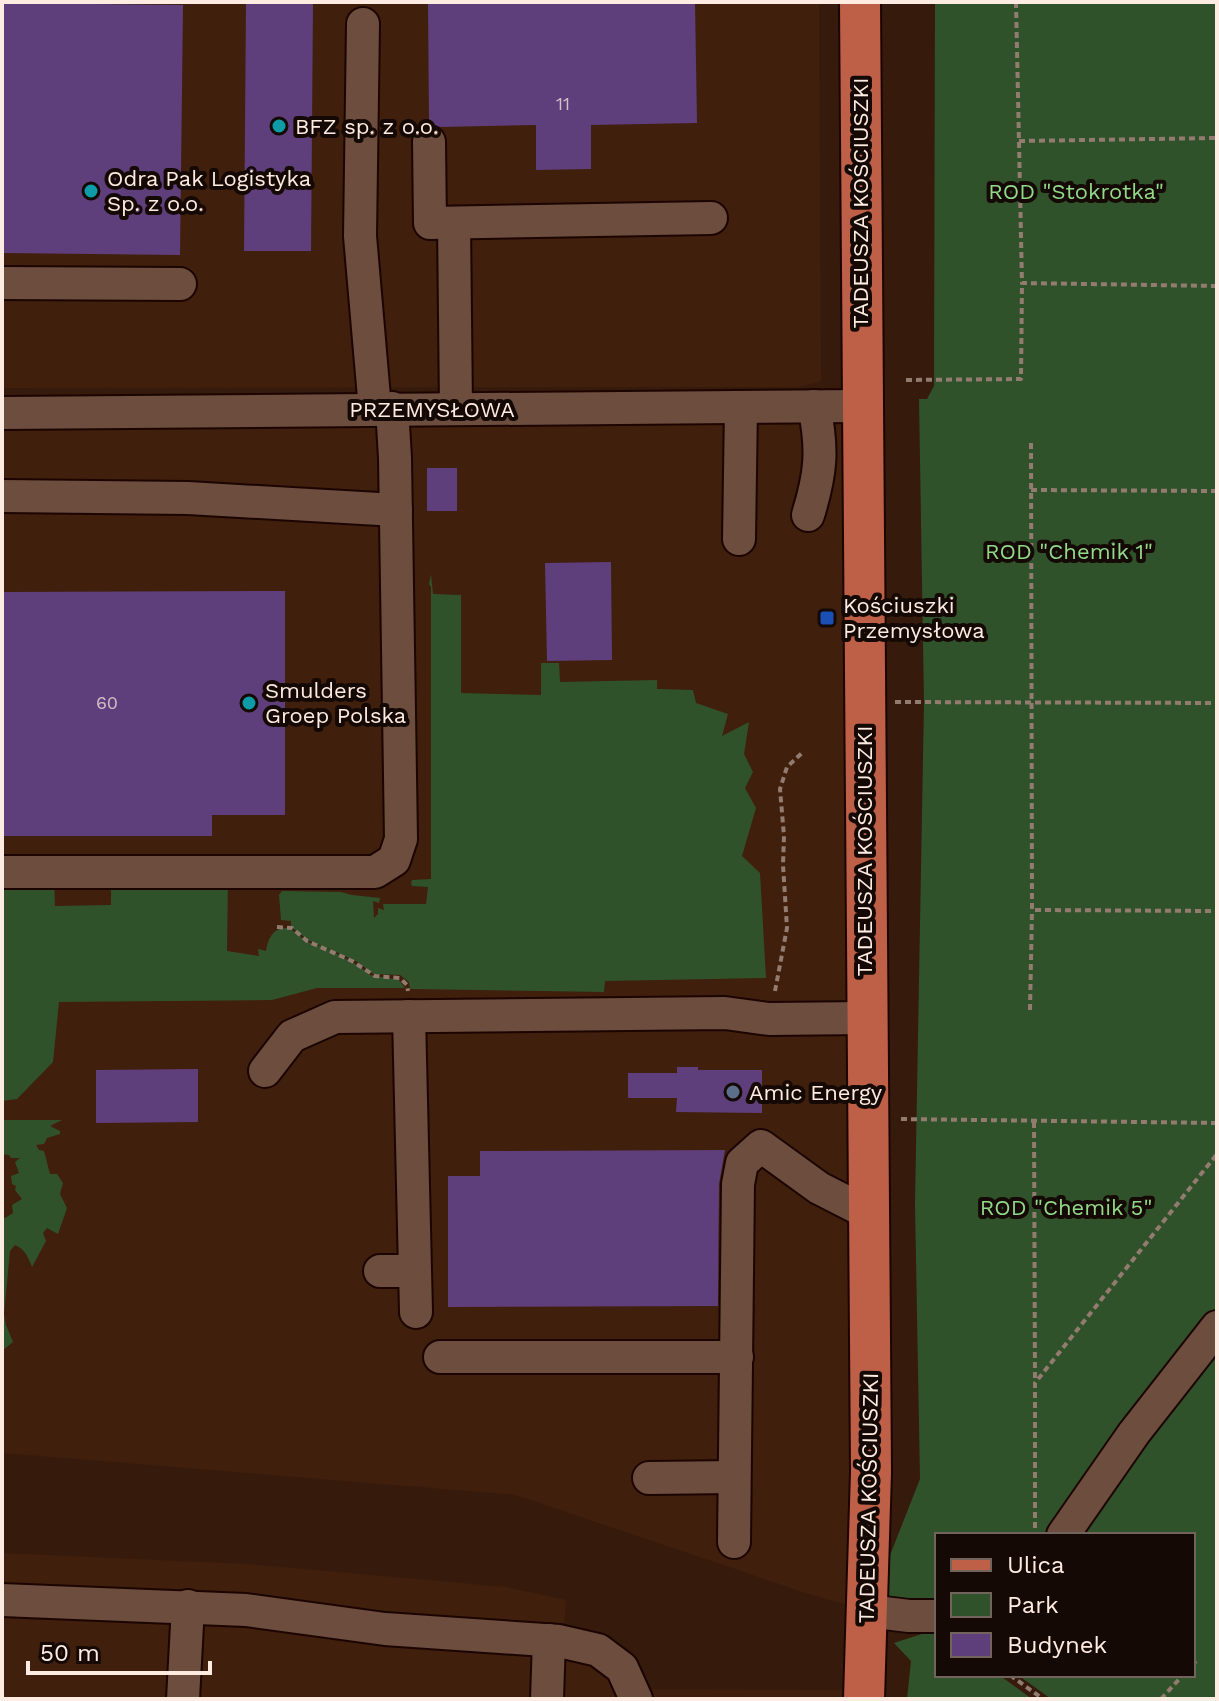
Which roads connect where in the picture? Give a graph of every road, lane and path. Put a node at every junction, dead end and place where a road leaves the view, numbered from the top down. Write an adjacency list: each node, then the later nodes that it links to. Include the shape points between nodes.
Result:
1 (860, 2): 15 (main road, TADEUSZA KOŚCIUSZKI)
2 (1016, 2): 5 (path)
3 (363, 24): 17 (street, via 360,236)
4 (1217, 138): 5 (path)
5 (1018, 141): 10 (path)
6 (429, 142): 8 (street, via 430,223)
7 (711, 218): 8 (street)
8 (454, 223): 18 (street)
9 (2, 283): 11 (street)
10 (1022, 283): 12 (path); 13 (path, via 1021,379)
11 (180, 284)
12 (1217, 286)
13 (906, 380)
14 (814, 406): 15 (street, PRZEMYSŁOWA); 16 (street, PRZEMYSŁOWA); 25 (street, via 821,439 818,483)
15 (861, 406): 27 (main road, TADEUSZA KOŚCIUSZKI)
16 (741, 407): 18 (street, PRZEMYSŁOWA); 26 (street)
17 (383, 408): 18 (street, PRZEMYSŁOWA); 19 (street, PRZEMYSŁOWA); 24 (street)
18 (456, 408)
19 (2, 413)
20 (1031, 443): 21 (path)
21 (1031, 490): 22 (path); 28 (path)
22 (1217, 491)
23 (2, 496): 24 (street, via 188,498)
24 (396, 510): 31 (street, via 401,839 394,860 375,872)
25 (808, 515)
26 (739, 539)
27 (863, 702): 28 (path); 37 (main road, TADEUSZA KOŚCIUSZKI)
28 (1032, 702): 29 (path); 32 (path)
29 (1217, 703)
30 (803, 752): 38 (path, via 787,767 780,789 787,928)
31 (2, 872)
32 (1032, 910): 33 (path); 35 (path)
33 (1217, 911)
34 (277, 927): 36 (path, via 292,928 375,976 400,978 408,988)
35 (1030, 1010)
36 (409, 1016): 38 (street, via 725,1013); 39 (street, via 335,1017 292,1036); 46 (street)
37 (866, 1018): 38 (street); 40 (main road, TADEUSZA KOŚCIUSZKI)
38 (769, 1019)
39 (265, 1071)
40 (866, 1118): 41 (path); 44 (main road, TADEUSZA KOŚCIUSZKI)
41 (1034, 1121): 42 (path); 51 (path)
42 (1217, 1123)
43 (1217, 1154): 51 (path)
44 (868, 1213): 50 (street, via 819,1188 761,1146 742,1163); 59 (main road, TADEUSZA KOŚCIUSZKI)
45 (380, 1271): 46 (street)
46 (414, 1271): 47 (street)
47 (416, 1312)
48 (1217, 1327): 55 (street)
49 (440, 1357): 50 (street)
50 (737, 1357): 52 (street)
51 (1035, 1383): 54 (path)
52 (734, 1477): 53 (street); 56 (street)
53 (649, 1478)
54 (1035, 1533)
55 (1064, 1533)
56 (734, 1542)
57 (2, 1600): 58 (street)
58 (188, 1606): 61 (street, via 385,1629); 64 (street)
59 (868, 1611): 60 (street); 67 (main road, TADEUSZA KOŚCIUSZKI)
60 (935, 1616)
61 (549, 1640): 65 (street); 66 (street, via 598,1650 622,1668)
62 (1013, 1677): 68 (path)
63 (1181, 1677): 69 (path)
64 (183, 1699)
65 (547, 1699)
66 (636, 1699)
67 (864, 1699)
68 (1043, 1699)
69 (1161, 1699)

